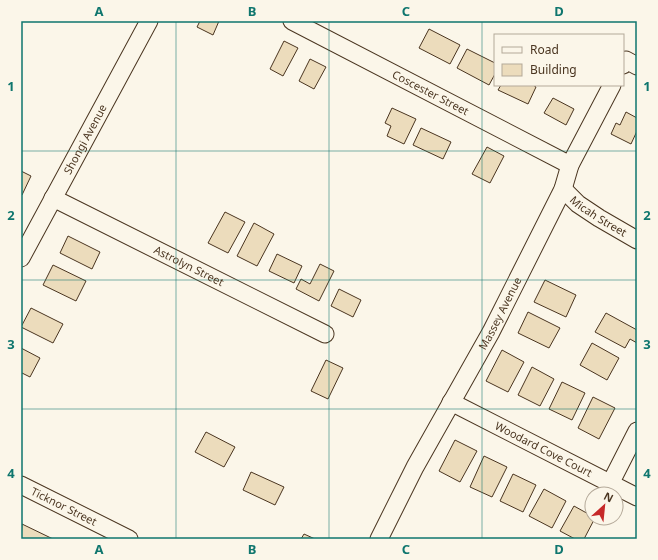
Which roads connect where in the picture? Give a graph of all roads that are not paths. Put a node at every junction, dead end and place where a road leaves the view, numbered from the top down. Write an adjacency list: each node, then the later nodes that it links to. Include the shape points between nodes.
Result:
1 (149, 21): 6 (street, Shongi Avenue)
2 (292, 21): 4 (street, Coscester Street)
3 (611, 86): 4 (street, Massey Avenue)
4 (570, 165): 5 (street, Massey Avenue)
5 (563, 189): 7 (street, Micah Street, via 578,204); 10 (street, Massey Avenue, via 491,332)
6 (53, 198): 8 (street, Shongi Avenue); 9 (street, Astrolyn Street)
7 (637, 240)
8 (21, 258)
9 (325, 334)
10 (451, 402): 12 (street, Woodard Cove Court); 16 (street, Massey Avenue)
11 (637, 431): 12 (street)
12 (610, 484): 14 (street, Woodard Cove Court)
13 (21, 485): 15 (street, Ticknor Street)
14 (637, 497)
15 (129, 539)
16 (379, 539)

